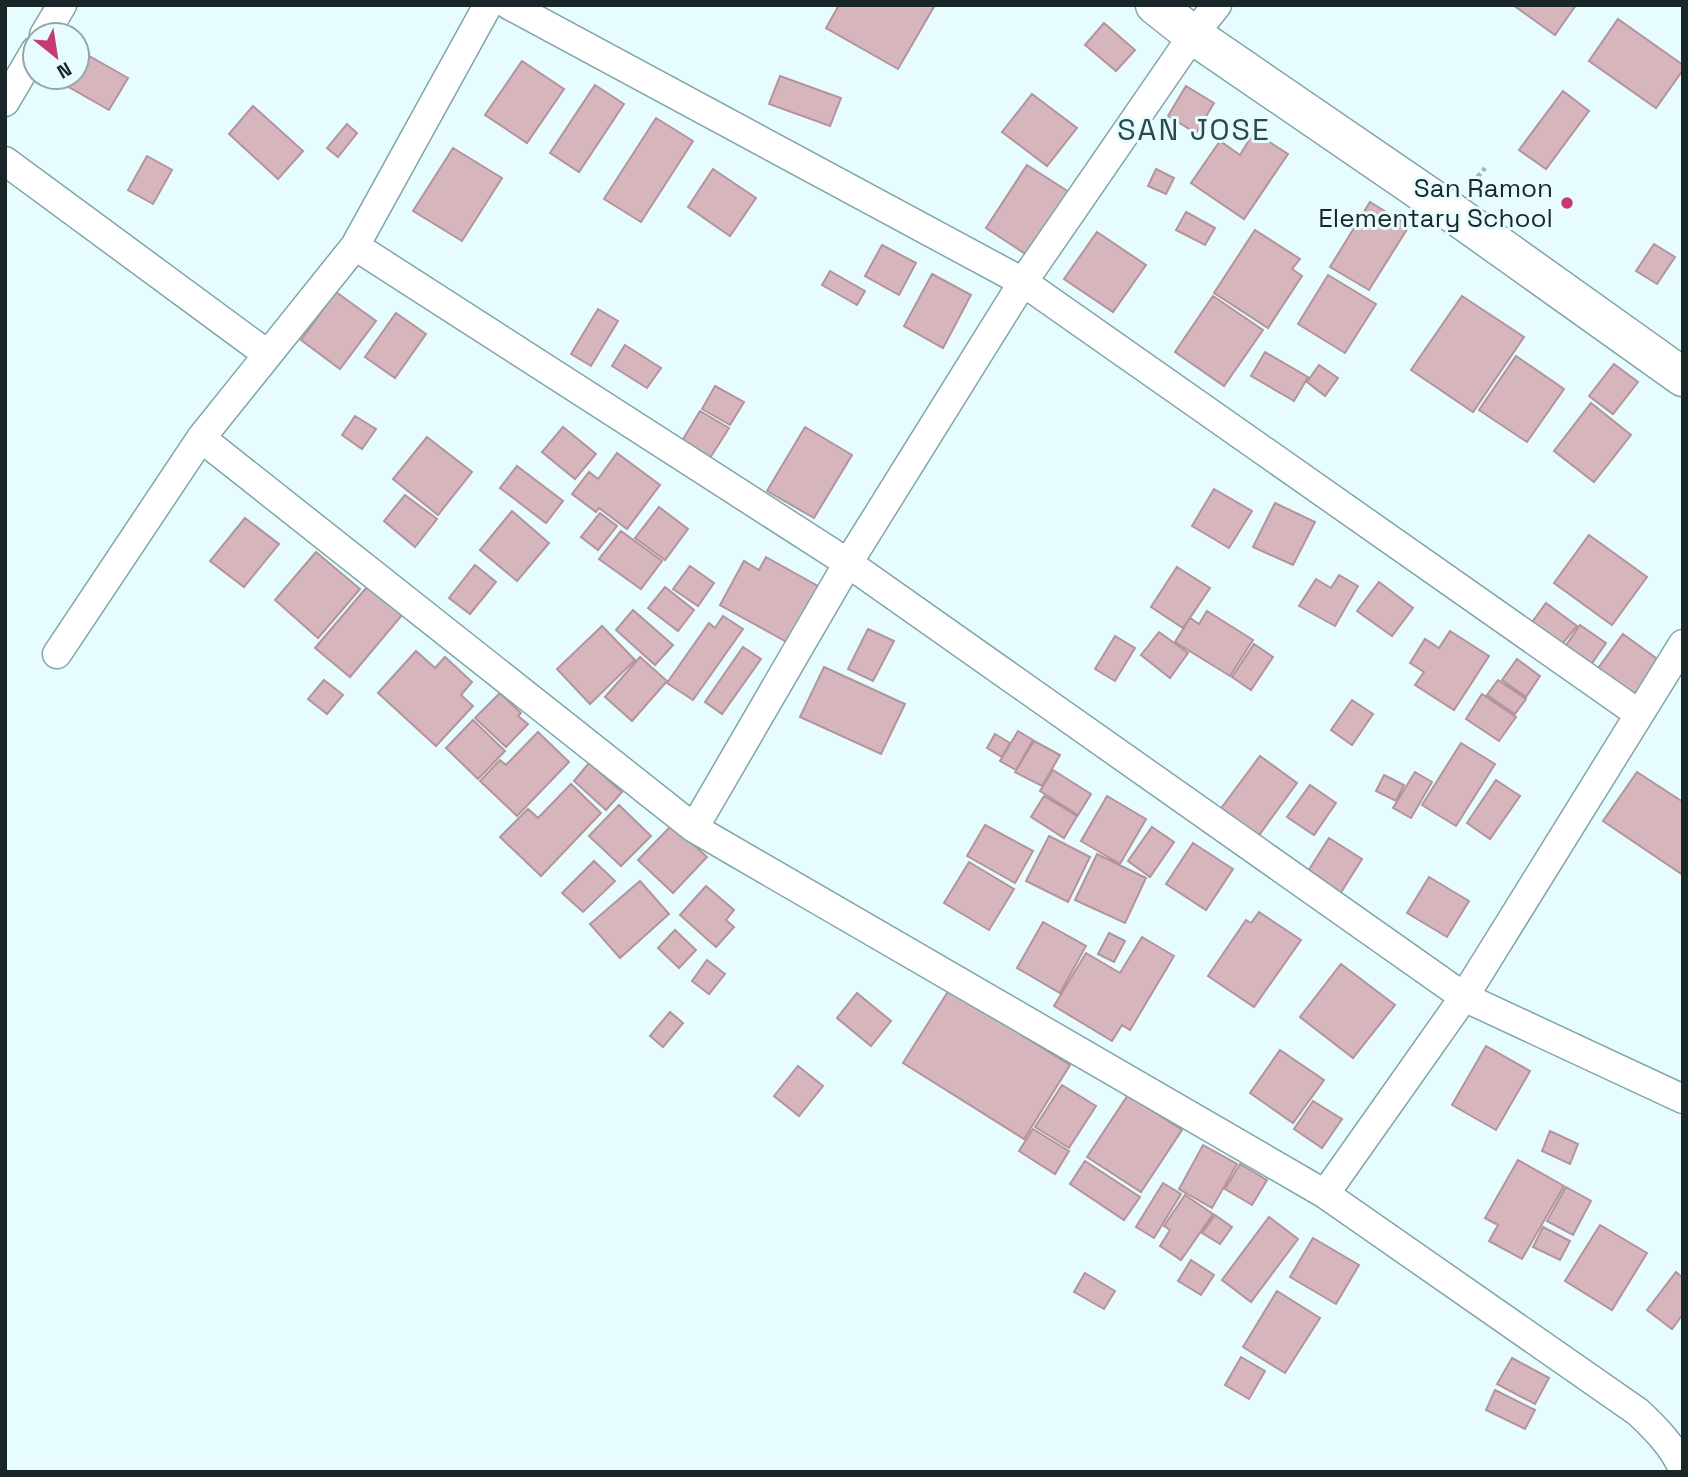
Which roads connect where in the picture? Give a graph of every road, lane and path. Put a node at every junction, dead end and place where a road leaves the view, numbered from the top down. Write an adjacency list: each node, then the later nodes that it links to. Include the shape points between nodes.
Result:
1 (62, 5): 6 (street)
2 (488, 5): 11 (street)
3 (509, 5): 12 (street)
4 (1155, 5): 7 (street)
5 (1217, 5): 7 (street)
6 (52, 21)
7 (1193, 36): 12 (street); 14 (street)
8 (21, 75): 9 (street)
9 (5, 102)
10 (5, 161): 13 (street)
11 (355, 246): 13 (street); 16 (street)
12 (1023, 282): 16 (street); 19 (street)
13 (267, 354): 15 (street)
14 (1683, 377)
15 (201, 438): 18 (street); 20 (street)
16 (848, 563): 20 (street); 21 (street)
17 (1683, 644): 19 (street)
18 (57, 654)
19 (1639, 714): 21 (street)
20 (694, 828): 23 (street)
21 (1464, 997): 22 (street); 23 (street)
22 (1683, 1099)
23 (1325, 1194): 24 (street, via 1638,1412 1660,1433)
24 (1683, 1469)

